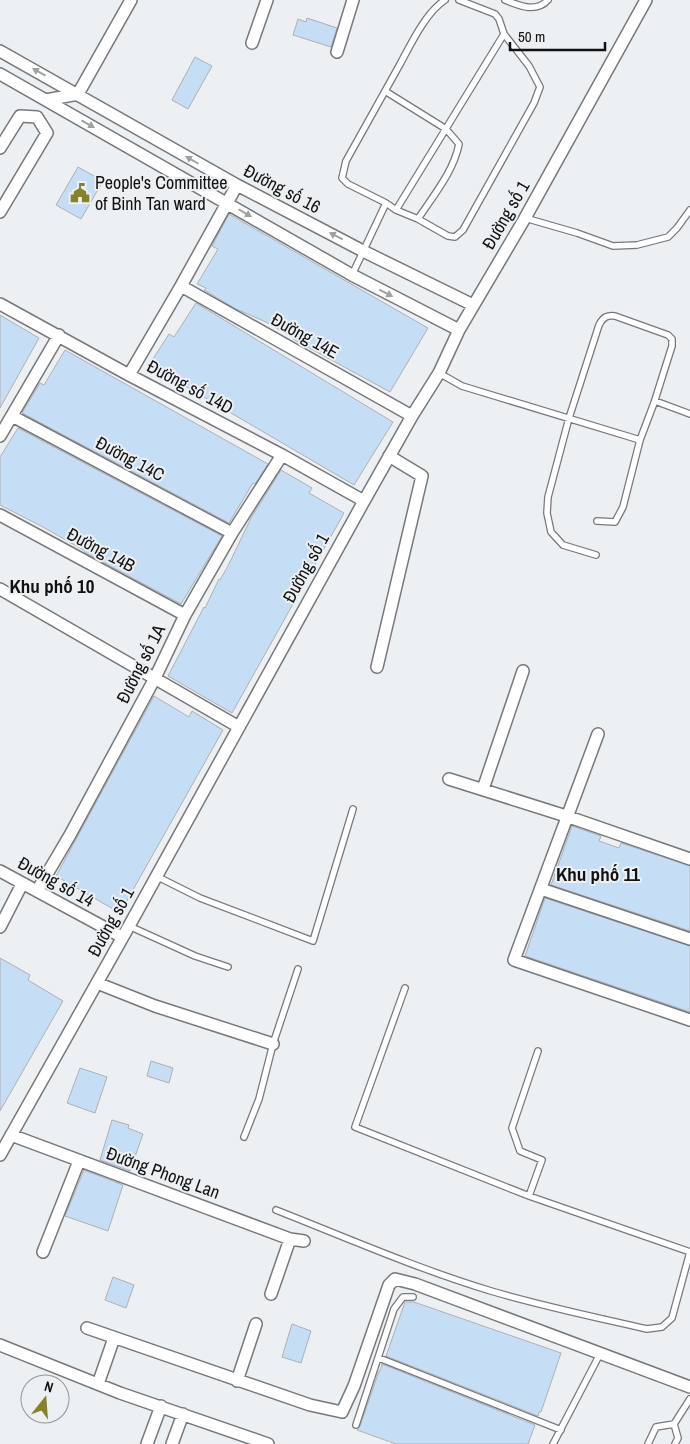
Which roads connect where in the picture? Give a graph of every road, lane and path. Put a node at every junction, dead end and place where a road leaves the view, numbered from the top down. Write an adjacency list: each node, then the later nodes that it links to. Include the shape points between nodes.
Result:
1 (132, 0): 16 (street)
2 (268, 0): 10 (street)
3 (353, 0): 12 (street)
4 (445, 0): 15 (lane, via 429,15)
5 (459, 0): 9 (lane, via 495,14)
6 (505, 0): 7 (lane, via 531,8 540,7)
7 (548, 0)
8 (646, 0): 29 (street, Đường số 1)
9 (504, 34): 19 (lane); 30 (lane, via 529,66 540,87 534,103 463,230 455,237 448,236)
10 (252, 43)
11 (0, 51): 13 (street, Đường số 16)
12 (337, 52)
13 (18, 60): 14 (street); 16 (street, Đường số 16, one-way to 13)
14 (4, 76): 17 (street)
15 (385, 91): 19 (lane); 25 (lane, via 346,161 342,178)
16 (78, 94): 17 (street); 20 (street, Đường số 16)
17 (46, 100): 18 (street); 22 (street, one-way to 22)
18 (37, 117): 21 (street, via 20,116); 26 (street, via 47,133)
19 (446, 129): 27 (lane); 30 (lane, via 459,144 458,152)
20 (144, 132): 22 (street); 23 (street, Đường số 16, one-way to 20)
21 (0, 148)
22 (135, 150): 24 (street)
23 (237, 185): 24 (street); 31 (street, Đường số 16, one-way to 23)
24 (227, 202): 32 (street, one-way to 32); 33 (street)
25 (386, 203): 27 (lane); 31 (lane)
26 (2, 205)
27 (396, 210): 30 (lane)
28 (690, 210): 29 (lane, via 668,237 637,245 613,246)
29 (526, 218): 35 (street, Đường số 1)
30 (418, 219)
31 (363, 251): 32 (lane); 35 (street, Đường số 16)
32 (352, 275): 36 (street, one-way to 36)
33 (181, 286): 39 (street); 43 (street, Đường 14E)
34 (0, 304): 37 (street, Đường số 14D)
35 (473, 305): 36 (street, Đường số 1)
36 (459, 330): 38 (street, Đường số 1)
37 (59, 335): 39 (street, Đường số 14D); 42 (street)
38 (440, 373): 43 (street, Đường số 1); 44 (lane, via 462,386)
39 (129, 375): 47 (street, Đường số 14D)
40 (655, 401): 41 (lane); 44 (lane, via 672,340 661,331 608,315 599,324); 46 (lane)
41 (690, 414)
42 (12, 416): 45 (street); 52 (street, Đường 14C)
43 (412, 416): 48 (street, Đường số 1)
44 (568, 418): 46 (lane); 53 (lane, via 547,513 551,532 563,545)
45 (0, 436)
46 (640, 440): 51 (lane, via 623,508 615,522)
47 (282, 455): 49 (street, Đường số 14D); 52 (street, Đường số 1A)
48 (389, 456): 49 (street, Đường số 1); 56 (street, via 422,476)
49 (364, 501): 59 (street, Đường số 1)
50 (0, 515): 55 (street, Đường 14B)
51 (598, 520)
52 (232, 534): 55 (street, Đường số 1A)
53 (596, 555)
54 (0, 589): 58 (street)
55 (185, 615): 58 (street, Đường số 1A)
56 (376, 667)
57 (523, 671): 62 (street)
58 (155, 678): 59 (street); 70 (street, Đường số 1A)
59 (239, 727): 67 (street, Đường số 1)
60 (598, 734): 64 (street)
61 (449, 779): 62 (street)
62 (483, 789): 64 (street)
63 (353, 809): 67 (lane, via 313,941 200,898)
64 (566, 816): 65 (street); 69 (street)
65 (690, 859)
66 (0, 871): 68 (street, Đường số 14)
67 (156, 876): 71 (street, Đường số 1)
68 (22, 884): 70 (street, Đường số 14); 72 (street)
69 (541, 889): 74 (street); 79 (street, via 514,960)
70 (37, 891): 73 (street, Đường số 14)
71 (129, 926): 73 (street, Đường số 1); 75 (lane)
72 (0, 927)
73 (122, 938): 77 (street, Đường số 1)
74 (690, 940)
75 (228, 967)
76 (298, 969): 80 (lane)
77 (97, 983): 80 (street, via 155,1006); 82 (street, Đường số 1)
78 (405, 988): 86 (lane, via 355,1127)
79 (690, 1020)
80 (272, 1044): 83 (lane, via 259,1099)
81 (538, 1051): 86 (lane, via 512,1128 520,1151 542,1160)
82 (10, 1135): 84 (street, Đường số 1); 85 (street, Đường Phong Lan)
83 (244, 1137)
84 (0, 1154)
85 (79, 1161): 88 (street, Đường Phong Lan); 90 (street)
86 (529, 1196): 91 (lane)
87 (276, 1210): 92 (lane, via 489,1290 647,1329 662,1327 672,1318)
88 (290, 1239): 89 (street, Đường Phong Lan); 93 (street)
89 (304, 1241)
90 (43, 1252)
91 (690, 1252): 92 (lane)
92 (688, 1270)
93 (271, 1294)
94 (413, 1297): 100 (lane, via 403,1297 394,1310)
95 (256, 1324): 101 (street)
96 (87, 1328): 97 (street)
97 (114, 1338): 101 (street); 102 (street)
98 (0, 1344): 102 (street)
99 (601, 1352): 101 (street, via 395,1279 342,1412 310,1406); 103 (street); 109 (lane)
100 (379, 1358): 108 (lane); 109 (lane)
101 (237, 1380)
102 (98, 1384): 105 (street)
103 (690, 1386)
104 (690, 1400): 107 (lane)
105 (161, 1406): 106 (street); 110 (street)
106 (184, 1414): 111 (street); 112 (street)
107 (674, 1424): 114 (lane, via 656,1427); 115 (lane, via 678,1438)
108 (356, 1425)
109 (561, 1430): 113 (lane)
110 (147, 1444)
111 (172, 1444)
112 (268, 1444)
113 (553, 1444)
114 (648, 1444)
115 (675, 1444)

